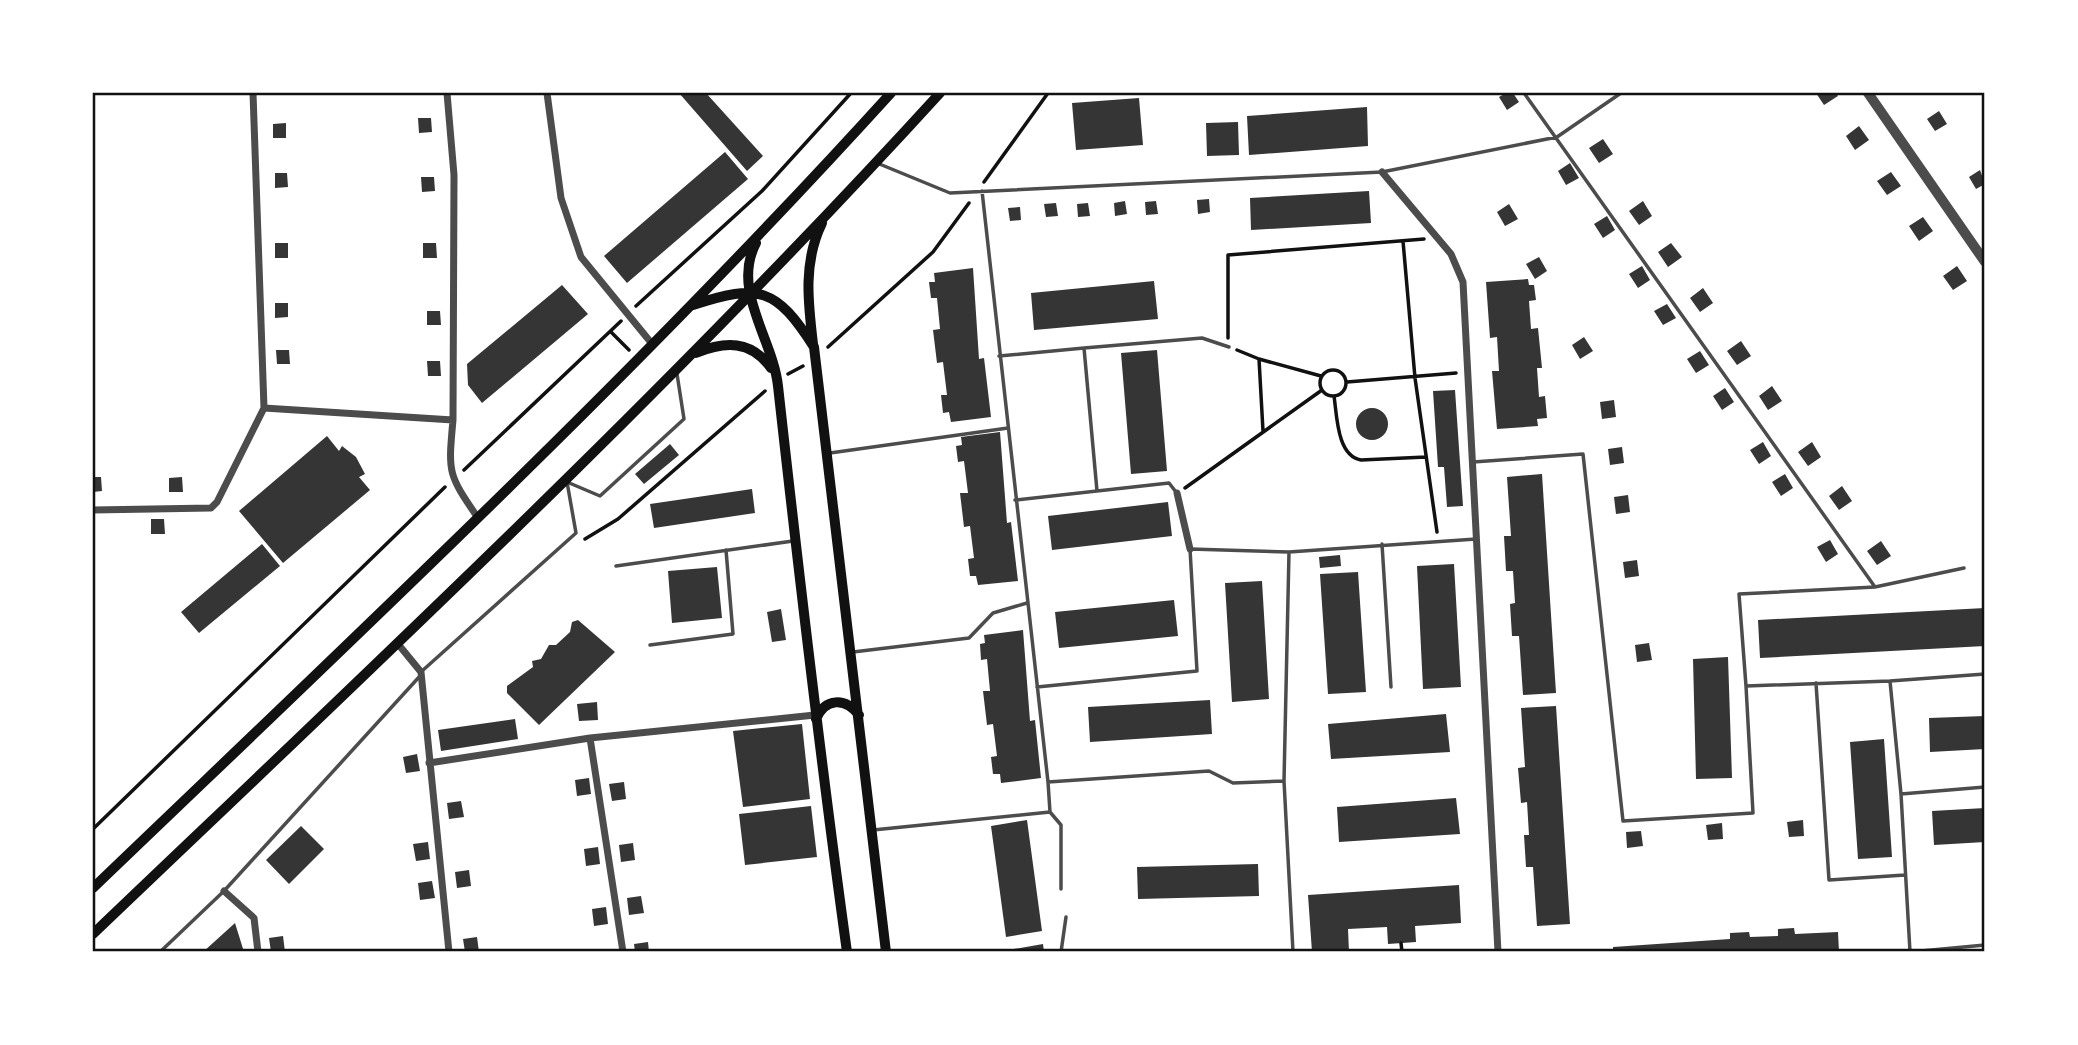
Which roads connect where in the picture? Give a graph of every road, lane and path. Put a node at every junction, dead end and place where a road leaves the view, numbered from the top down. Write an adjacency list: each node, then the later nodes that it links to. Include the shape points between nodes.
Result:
1 (253, 93): 36 (street)
2 (447, 93): 37 (street, via 454,175)
3 (547, 93): 20 (street, via 561,198 581,257)
4 (851, 93): 20 (path, via 762,191)
5 (891, 93): 16 (main road)
6 (940, 93): 12 (main road)
7 (1048, 93): 14 (path)
8 (1524, 93): 11 (lane)
9 (1621, 93): 11 (lane)
10 (1867, 93): 17 (street)
11 (1557, 137): 13 (lane); 60 (lane)
12 (876, 162): 14 (lane, via 950,193); 15 (main road)
13 (1382, 172): 14 (lane); 29 (street, via 1455,263 1463,282)
14 (979, 191): 24 (path, via 933,253); 26 (lane)
15 (827, 213): 18 (main road); 24 (main road, via 809,265 808,306)
16 (760, 235): 18 (main road, via 748,261); 19 (main road)
17 (1985, 262)
18 (751, 293): 19 (main road); 24 (main road, via 782,303); 25 (main road); 32 (main road)
19 (691, 306): 21 (main road)
20 (628, 314): 21 (street); 43 (path)
21 (653, 345): 49 (main road)
22 (1229, 347): 23 (lane, via 1202,338); 27 (path); 31 (path, via 1228,255 1404,241)
23 (1084, 348): 26 (lane); 45 (lane)
24 (815, 353): 32 (path); 40 (main road)
25 (693, 354): 28 (main road); 32 (main road, via 736,343 764,359)
26 (999, 356): 38 (lane)
27 (1259, 359): 30 (path); 39 (path)
28 (676, 371): 44 (main road); 44 (lane, via 684,419 600,496)
29 (1468, 371): 31 (path); 42 (street)
30 (1321, 376): 33 (path, via 1333,369 1340,371); 34 (path)
31 (1415, 377): 33 (path); 41 (path)
32 (777, 380): 51 (main road); 52 (path, via 618,519)
33 (1347, 383): 35 (path)
34 (1322, 390): 35 (path); 39 (path)
35 (1334, 396): 41 (path, via 1344,448 1352,457)
36 (264, 408): 37 (street); 48 (street, via 211,508)
37 (453, 420): 43 (street, via 449,460)
38 (1008, 428): 40 (lane); 47 (lane)
39 (1263, 431): 46 (path)
40 (828, 453): 64 (main road)
41 (1426, 457): 53 (path)
42 (1473, 462): 50 (street); 69 (lane, via 1583,454 1623,821 1753,813)
43 (453, 480): 49 (street); 81 (path)
44 (567, 482): 62 (main road); 65 (lane, via 576,533)
45 (1097, 491): 46 (lane, via 1169,483); 47 (lane)
46 (1177, 493): 55 (street)
47 (1015, 500): 61 (lane)
48 (93, 510)
49 (478, 518): 84 (main road)
50 (1478, 538): 53 (lane); 100 (street)
51 (795, 540): 56 (lane); 73 (main road)
52 (583, 541)
53 (1439, 541): 54 (lane)
54 (1382, 544): 57 (lane); 71 (lane)
55 (1190, 549): 57 (lane); 70 (lane, via 1197,671)
56 (726, 550): 58 (lane); 63 (lane, via 733,634)
57 (1289, 552): 76 (lane)
58 (616, 566)
59 (1964, 568): 60 (lane)
60 (1875, 587): 69 (lane, via 1739,594)
61 (1027, 603): 64 (lane, via 993,613 969,638); 70 (lane)
62 (398, 643): 65 (street); 88 (main road)
63 (650, 645)
64 (852, 652): 72 (main road)
65 (420, 674): 75 (street); 86 (lane)
66 (1985, 674): 67 (lane)
67 (1890, 681): 68 (lane); 79 (lane)
68 (1815, 683): 69 (lane); 83 (lane, via 1829,880)
69 (1746, 686)
70 (1037, 687): 77 (lane)
71 (1391, 687)
72 (859, 715): 73 (main road, via 841,701 829,703); 82 (main road)
73 (815, 718): 74 (street); 95 (main road)
74 (590, 738): 75 (street); 94 (street)
75 (429, 763): 93 (street)
76 (1284, 781): 77 (lane, via 1233,783 1209,771); 98 (lane)
77 (1048, 782): 80 (lane)
78 (1985, 787): 79 (lane)
79 (1901, 794): 83 (lane)
80 (1050, 812): 82 (lane); 85 (lane, via 1061,825)
81 (93, 829)
82 (872, 830): 96 (main road)
83 (1906, 875): 101 (lane)
84 (93, 888)
85 (1061, 888)
86 (224, 891): 91 (lane); 92 (street, via 254,918)
87 (1066, 917): 97 (lane)
88 (93, 933)
89 (1402, 943): 99 (path)
90 (1985, 945): 101 (lane)
91 (160, 952)
92 (258, 952)
93 (449, 952)
94 (623, 952)
95 (846, 952)
96 (886, 952)
97 (1061, 952)
98 (1293, 952)
99 (1402, 952)
100 (1498, 952)
101 (1910, 952)

